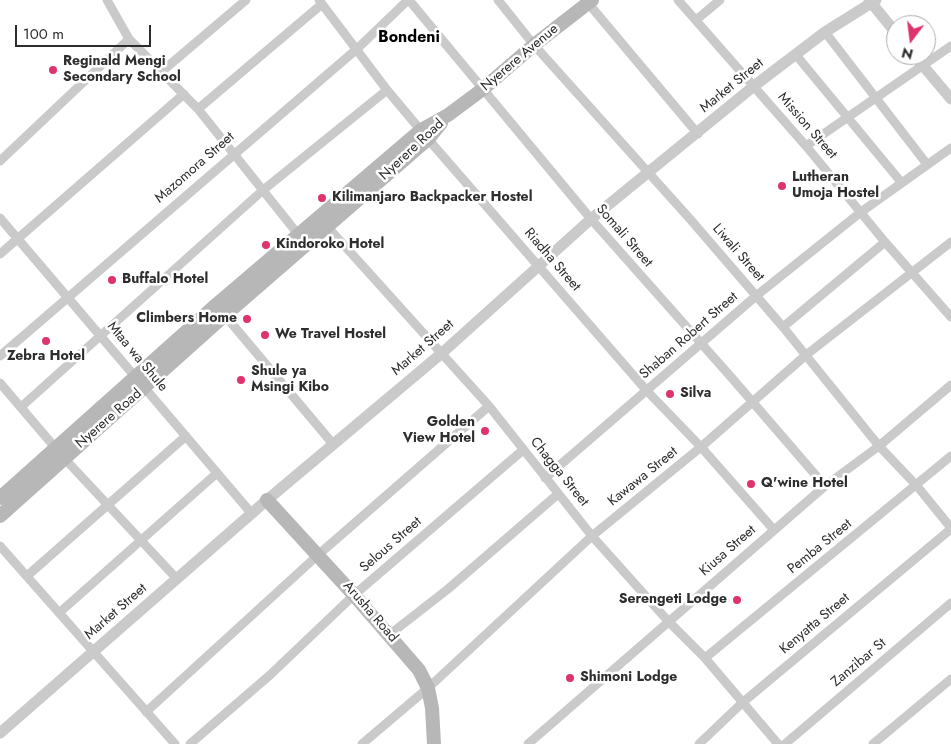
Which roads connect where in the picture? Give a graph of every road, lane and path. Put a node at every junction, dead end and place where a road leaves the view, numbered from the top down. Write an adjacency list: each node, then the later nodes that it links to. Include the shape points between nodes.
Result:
1 (107, 0): 13 (street)
2 (246, 0): 19 (street)
3 (408, 0): 16 (street, Mazomora Street); 21 (street, Somali Street)
4 (498, 0): 14 (street, Liwali Street)
5 (678, 0): 10 (street, Mission Street)
6 (720, 0): 10 (street)
7 (872, 1): 11 (street); 12 (street, Market Street)
8 (321, 2): 16 (street, Riadha Street); 26 (street)
9 (590, 2): 14 (main road, Nyerere Avenue); 29 (street)
10 (696, 20): 20 (street, Mission Street)
11 (886, 20)
12 (826, 32): 17 (street, Market Street); 24 (street)
13 (128, 39): 19 (street); 34 (street)
14 (534, 45): 21 (main road, Nyerere Avenue); 36 (street, Liwali Street)
15 (951, 46): 18 (street)
16 (358, 48): 22 (street, Riadha Street); 33 (street, Mazomora Street)
17 (796, 54): 20 (street, Market Street); 28 (street)
18 (923, 66): 24 (street); 25 (street)
19 (160, 73): 23 (street)
20 (754, 86): 29 (street, Market Street); 31 (street, Mission Street)
21 (483, 89): 27 (main road, Nyerere Avenue); 41 (street, Somali Street)
22 (387, 90): 30 (street, Riadha Street); 38 (street)
23 (184, 94): 26 (street); 43 (street)
24 (877, 98): 28 (street); 35 (street)
25 (951, 99)
26 (198, 109): 33 (street)
27 (448, 115): 30 (main road, Nyerere Road)
28 (848, 118): 31 (street); 37 (street)
29 (698, 134): 36 (street, Market Street)
30 (425, 135): 42 (main road, Nyerere Road); 48 (street, Riadha Street)
31 (806, 146): 39 (street, Mission Street)
32 (951, 148): 35 (street, Shaban Robert Street)
33 (232, 154): 38 (street); 51 (street, Mazomora Street)
34 (0, 161)
35 (926, 163): 37 (street, Shaban Robert Street)
36 (648, 171): 41 (street, Market Street); 50 (street, Liwali Street)
37 (901, 182): 39 (street, Shaban Robert Street)
38 (262, 191): 44 (street); 55 (street)
39 (861, 212): 45 (street, Mission Street); 50 (street, Shaban Robert Street)
40 (0, 218): 43 (street, Mtaa wa Shule)
41 (591, 219): 48 (street, Market Street); 56 (street, Somali Street)
42 (323, 222): 44 (main road, Nyerere Road); 57 (street, Chagga Street)
43 (18, 238): 47 (street); 51 (street, Mtaa wa Shule)
44 (303, 240): 52 (main road, Nyerere Road)
45 (885, 242): 49 (street, Mission Street); 54 (street)
46 (951, 242): 49 (street, Kawawa Street)
47 (0, 254)
48 (538, 264): 57 (street, Market Street); 64 (street, Riadha Street)
49 (912, 271): 53 (street, Mission Street); 58 (street, Kawawa Street)
50 (756, 296): 54 (street, Liwali Street); 56 (street, Shaban Robert Street)
51 (68, 297): 55 (street, Mtaa wa Shule); 59 (street, Mazomora Street)
52 (220, 310): 60 (main road, Nyerere Road); 63 (main road, Nyerere Road); 69 (street)
53 (951, 317)
54 (783, 327): 58 (street, Liwali Street)
55 (100, 336): 60 (street, Mtaa wa Shule); 67 (street)
56 (702, 345): 64 (street, Shaban Robert Street); 65 (street, Somali Street)
57 (442, 353): 66 (street, Chagga Street); 69 (street, Market Street)
58 (806, 355): 65 (street, Kawawa Street); 70 (street, Liwali Street)
59 (0, 356)
60 (135, 376): 63 (street, Mtaa wa Shule); 73 (main road, Nyerere Road)
61 (0, 383): 67 (street)
62 (951, 385): 70 (street, Kiusa Street)
63 (145, 388): 68 (street, Mtaa wa Shule); 73 (main road, Nyerere Road)
64 (647, 391): 71 (street, Riadha Street); 76 (street, Shaban Robert Street)
65 (752, 403): 71 (street, Kawawa Street); 77 (street, Somali Street)
66 (489, 406): 72 (street, Chagga Street); 90 (street)
67 (21, 407): 73 (street)
68 (186, 436): 75 (street, Mtaa wa Shule); 82 (street)
69 (333, 444): 81 (street, Market Street)
70 (879, 446): 77 (street, Kiusa Street); 78 (street, Liwali Street)
71 (701, 448): 86 (street, Riadha Street); 87 (street, Kawawa Street)
72 (523, 450): 76 (street, Chagga Street); 93 (street, Selous Street)
73 (60, 454): 80 (main road, Nyerere Road); 82 (street); 84 (main road, Nyerere Road)
74 (951, 456): 78 (street, Pemba Street)
75 (218, 473): 83 (street, Mtaa wa Shule); 88 (street)
76 (545, 478): 79 (street, Chagga Street)
77 (825, 486): 86 (street, Kiusa Street)
78 (917, 486): 85 (street, Liwali Street); 99 (street, Pemba Street)
79 (558, 494): 87 (street, Chagga Street); 97 (street)
80 (0, 498)
81 (267, 500): 83 (street, Market Street); 90 (main road, Arusha Road)
82 (108, 504): 88 (street); 91 (street)
83 (252, 514): 92 (street, Market Street)
84 (0, 516)
85 (951, 528): 102 (street, Kenyatta Street)
86 (774, 530): 96 (street, Kiusa Street)
87 (592, 536): 96 (street, Chagga Street); 101 (street, Kawawa Street)
88 (141, 542): 92 (street); 95 (street)
89 (0, 546): 91 (street)
90 (318, 554): 93 (main road, Arusha Road); 103 (street)
91 (27, 576): 95 (street)
92 (177, 579): 98 (street, Market Street)
93 (354, 595): 97 (main road, Arusha Road); 106 (street, Selous Street, via 270,675)
94 (951, 603): 112 (street, Zanzibar St)
95 (59, 614): 98 (street)
96 (668, 621): 99 (street, Chagga Street); 109 (street, Kiusa Street)
97 (389, 635): 101 (main road, Arusha Road, via 419,670)
98 (92, 653): 103 (street); 104 (street, Market Street)
99 (706, 658): 102 (street, Chagga Street)
100 (951, 679): 113 (street)
101 (428, 688): 107 (street, Kawawa Street); 108 (main road, Arusha Road)
102 (742, 703): 110 (street, Kenyatta Street); 111 (street, Chagga Street)
103 (146, 712): 105 (street)
104 (0, 733)
105 (175, 744)
106 (190, 744)
107 (362, 744)
108 (434, 744)
109 (528, 744)
110 (699, 744)
111 (778, 744)
112 (785, 744)
113 (873, 744)

